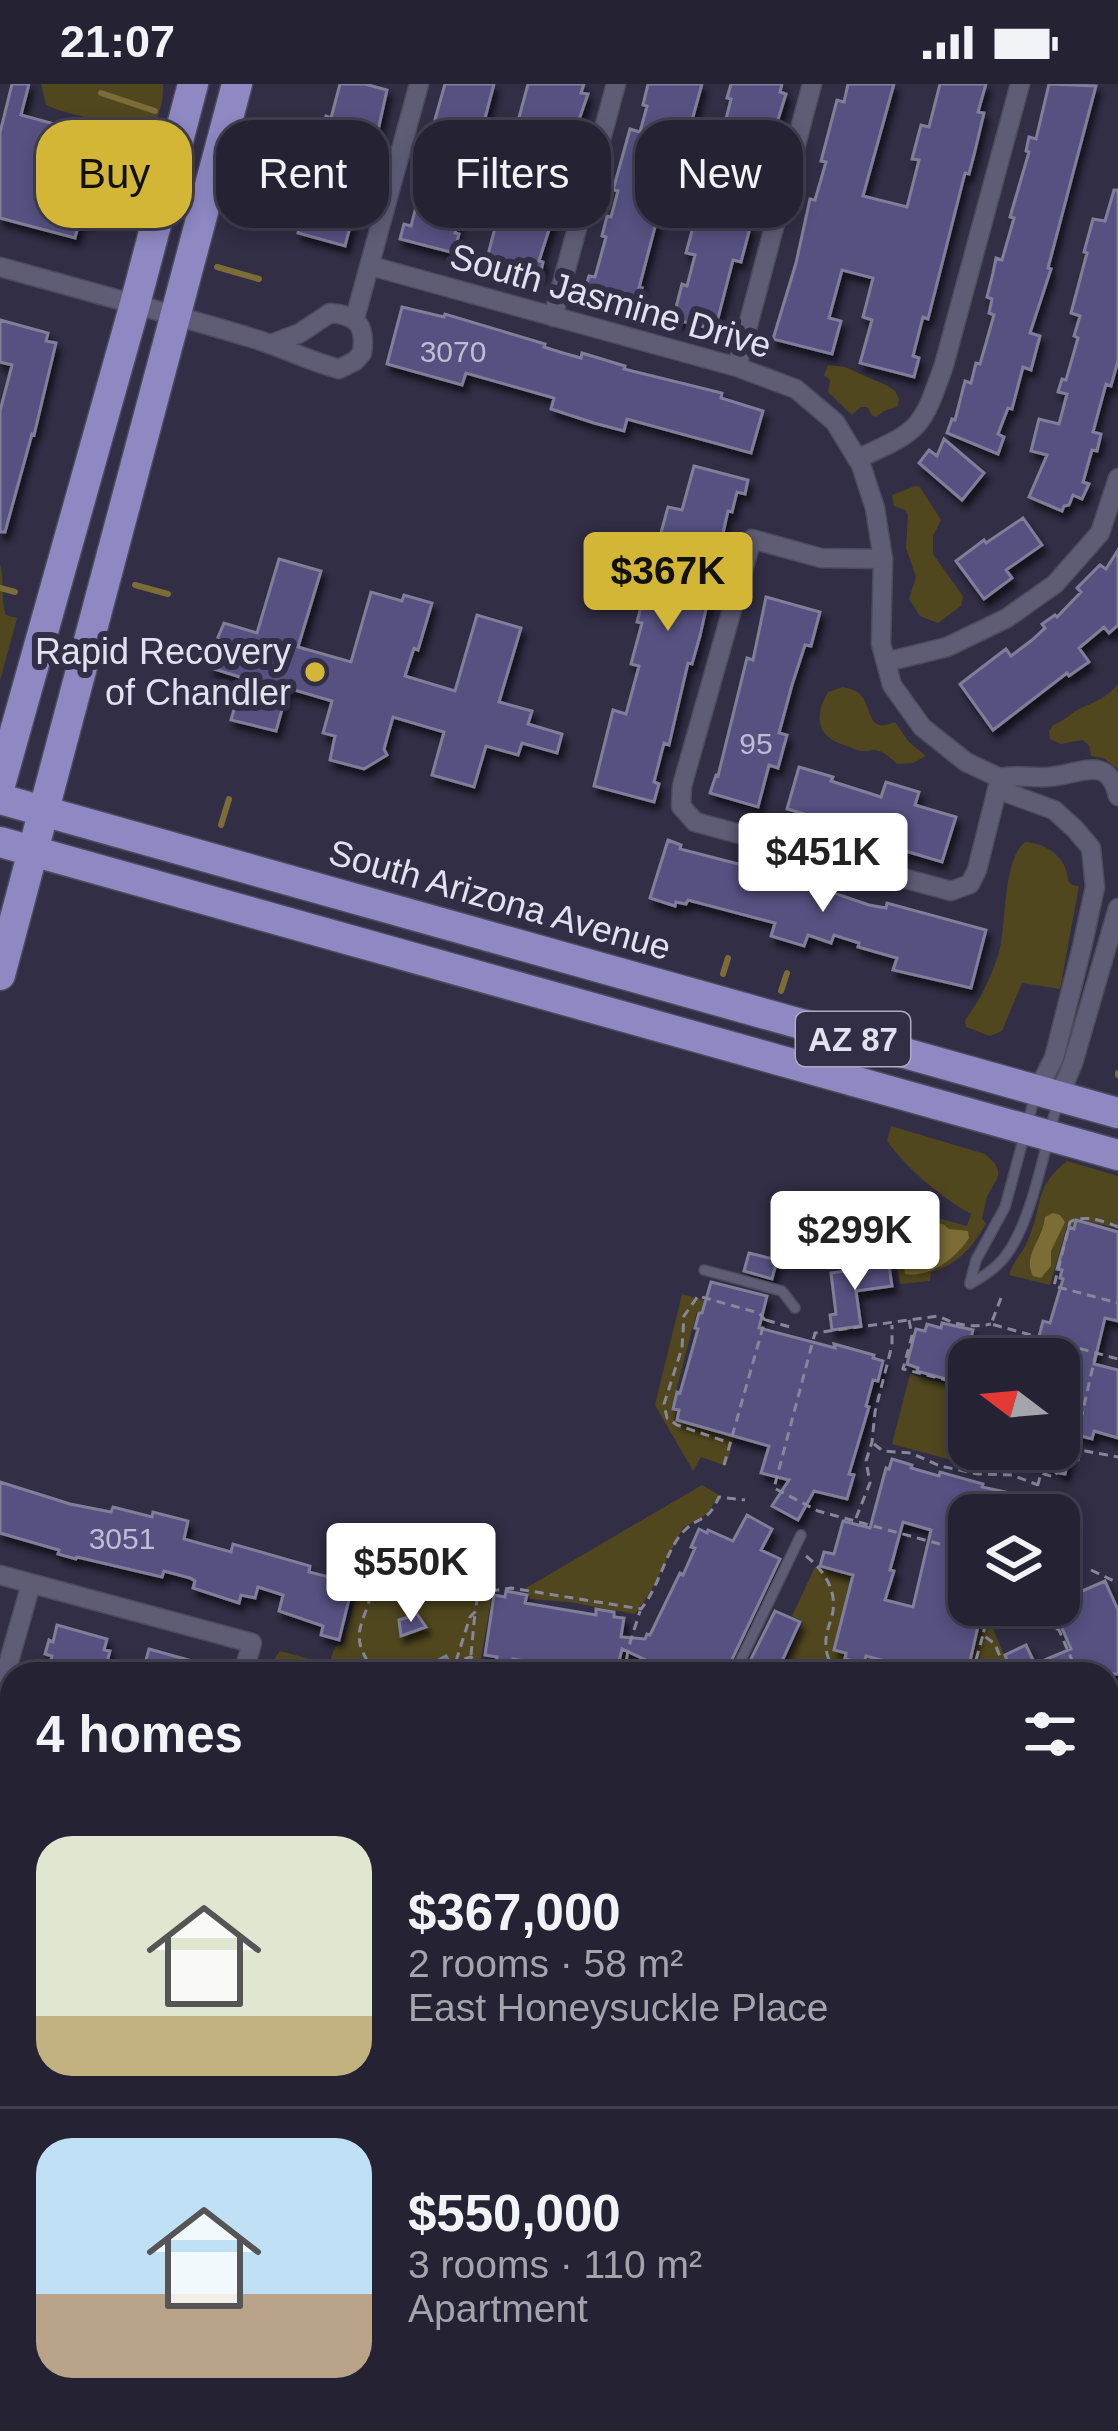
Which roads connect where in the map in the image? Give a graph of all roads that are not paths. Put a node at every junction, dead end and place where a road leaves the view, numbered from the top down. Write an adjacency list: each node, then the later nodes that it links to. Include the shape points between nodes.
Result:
1 (193, 84): 9 (main road)
2 (237, 84): 10 (main road)
3 (419, 84): 7 (street)
4 (616, 84): 11 (street)
5 (812, 84): 14 (street)
6 (1020, 84): 15 (street, via 929,408 904,438)
7 (370, 266): 11 (street, South Jasmine Drive); 12 (street)
8 (0, 267): 9 (street)
9 (135, 304): 10 (street); 21 (main road)
10 (174, 315): 13 (street); 25 (main road)
11 (554, 316): 14 (street, South Jasmine Drive)
12 (355, 318): 13 (street, via 330,313); 13 (street, via 362,353 339,369)
13 (272, 344)
14 (737, 367): 15 (street, South Jasmine Drive, via 796,389 835,422)
15 (857, 459): 17 (street, South Jasmine Drive)
16 (1118, 478): 18 (street, via 1100,533 1055,584 947,646)
17 (883, 559): 18 (street, South Jasmine Drive); 20 (street, via 820,558 752,539 681,806 695,822 951,891 970,884)
18 (886, 662): 20 (street, South Jasmine Drive, via 922,727)
19 (1064, 775): 20 (street); 22 (street, via 1101,770); 24 (street)
20 (1000, 778): 24 (street, South Jasmine Drive, via 1010,794)
21 (0, 785)
22 (1118, 796)
23 (0, 799): 25 (main road, South Arizona Avenue / AZ 87)
24 (1054, 811): 32 (street, via 1091,848 1095,887)
25 (45, 812): 27 (main road); 29 (main road, South Arizona Avenue / AZ 87)
26 (0, 842): 27 (main road, AZ 87)
27 (34, 852): 30 (main road); 31 (main road, AZ 87)
28 (1118, 908): 32 (street, via 1073,1064)
29 (534, 950): 31 (main road); 32 (main road, South Arizona Avenue / AZ 87)
30 (0, 975)
31 (523, 989): 34 (main road, AZ 87)
32 (1048, 1094): 33 (main road, South Arizona Avenue / AZ 87); 34 (lane); 34 (lane)
33 (1118, 1114)
34 (1037, 1133): 35 (main road, AZ 87); 36 (lane); 37 (lane)
35 (1118, 1156)
36 (1005, 1207): 37 (lane); 37 (lane, via 970,1284 1006,1255)
37 (1026, 1214)
38 (704, 1270): 39 (lane, via 782,1291)
39 (795, 1308)
40 (801, 1535): 45 (lane)
41 (0, 1575): 42 (street)
42 (32, 1584): 43 (street); 44 (street, via 252,1643)
43 (9, 1662)
44 (246, 1662)
45 (740, 1662)

